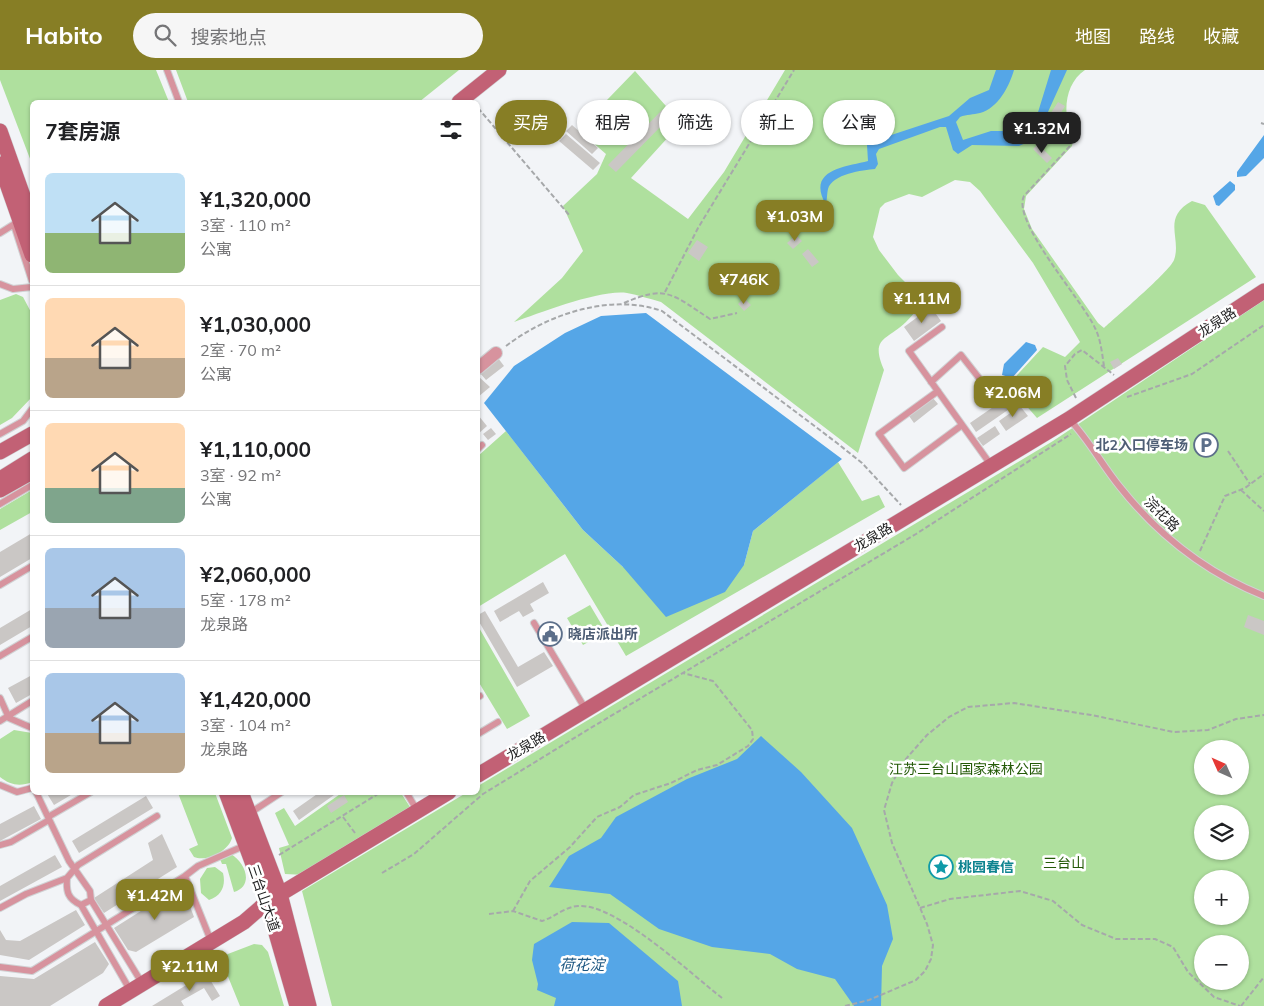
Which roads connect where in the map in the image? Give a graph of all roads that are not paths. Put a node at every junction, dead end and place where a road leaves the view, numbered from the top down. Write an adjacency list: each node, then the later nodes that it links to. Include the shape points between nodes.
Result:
1 (167, 70): 3 (lane)
2 (498, 70): 4 (street)
3 (178, 100)
4 (462, 100)
5 (0, 131): 7 (street)
6 (0, 164): 7 (street)
7 (24, 221): 8 (lane); 9 (street); 10 (lane)
8 (0, 234)
9 (30, 246)
10 (30, 266)
11 (0, 284): 12 (lane, via 13,289)
12 (30, 287)
13 (1264, 291): 21 (street, 龙泉路, via 1124,391)
14 (942, 327): 17 (lane, via 909,351)
15 (496, 353): 16 (street)
16 (480, 366)
17 (931, 382): 18 (lane); 19 (lane, via 961,355)
18 (938, 391): 22 (lane); 22 (lane, via 879,434 904,468)
19 (997, 402)
20 (30, 412): 24 (lane, via 23,421)
21 (1077, 420): 28 (street, 龙泉路); 36 (lane, 浣花路, via 1120,486 1148,520 1196,560)
22 (962, 425): 28 (lane)
23 (30, 429): 26 (street)
24 (0, 434)
25 (30, 435): 26 (street)
26 (6, 449)
27 (30, 460): 30 (street)
28 (992, 466): 42 (street, 龙泉路)
29 (30, 473): 32 (street)
30 (0, 479)
31 (30, 486): 33 (lane)
32 (0, 490)
33 (0, 504)
34 (30, 567): 35 (lane)
35 (0, 585)
36 (1264, 596)
37 (534, 623): 42 (lane)
38 (30, 638): 39 (lane)
39 (0, 656)
40 (0, 698): 43 (lane)
41 (30, 703): 43 (lane)
42 (586, 710): 48 (street, 龙泉路)
43 (8, 716): 44 (lane); 46 (lane)
44 (0, 721)
45 (498, 722): 47 (lane)
46 (30, 727)
47 (480, 733)
48 (480, 774)
49 (0, 785): 50 (lane, via 17,792)
50 (30, 789)
51 (38, 795): 61 (lane)
52 (86, 795): 61 (lane)
53 (227, 795): 63 (street, 三台山大道)
54 (242, 795): 59 (street, 三台山大道)
55 (278, 795): 59 (lane)
56 (408, 795): 58 (lane)
57 (444, 795): 58 (street)
58 (417, 811): 67 (street)
59 (249, 814): 67 (street, 三台山大道)
60 (157, 816): 64 (lane, via 78,865)
61 (49, 818): 62 (lane); 64 (lane)
62 (0, 845)
63 (246, 845): 65 (lane, via 198,866); 69 (street, 三台山大道)
64 (75, 870): 66 (lane); 68 (lane, via 84,880)
65 (185, 876): 72 (lane); 74 (lane)
66 (67, 878): 70 (lane, via 68,895); 71 (lane)
67 (280, 894): 69 (street); 79 (street, 三台山大道)
68 (91, 900): 70 (lane); 72 (lane)
69 (267, 902): 74 (street, via 244,922); 78 (street, 三台山大道)
70 (81, 905): 73 (lane)
71 (0, 908)
72 (106, 925): 73 (lane); 76 (lane)
73 (96, 931): 75 (lane, via 32,971); 76 (lane)
74 (212, 942): 76 (street)
75 (0, 967)
76 (137, 988): 77 (street)
77 (106, 1006)
78 (298, 1006)
79 (309, 1006)

